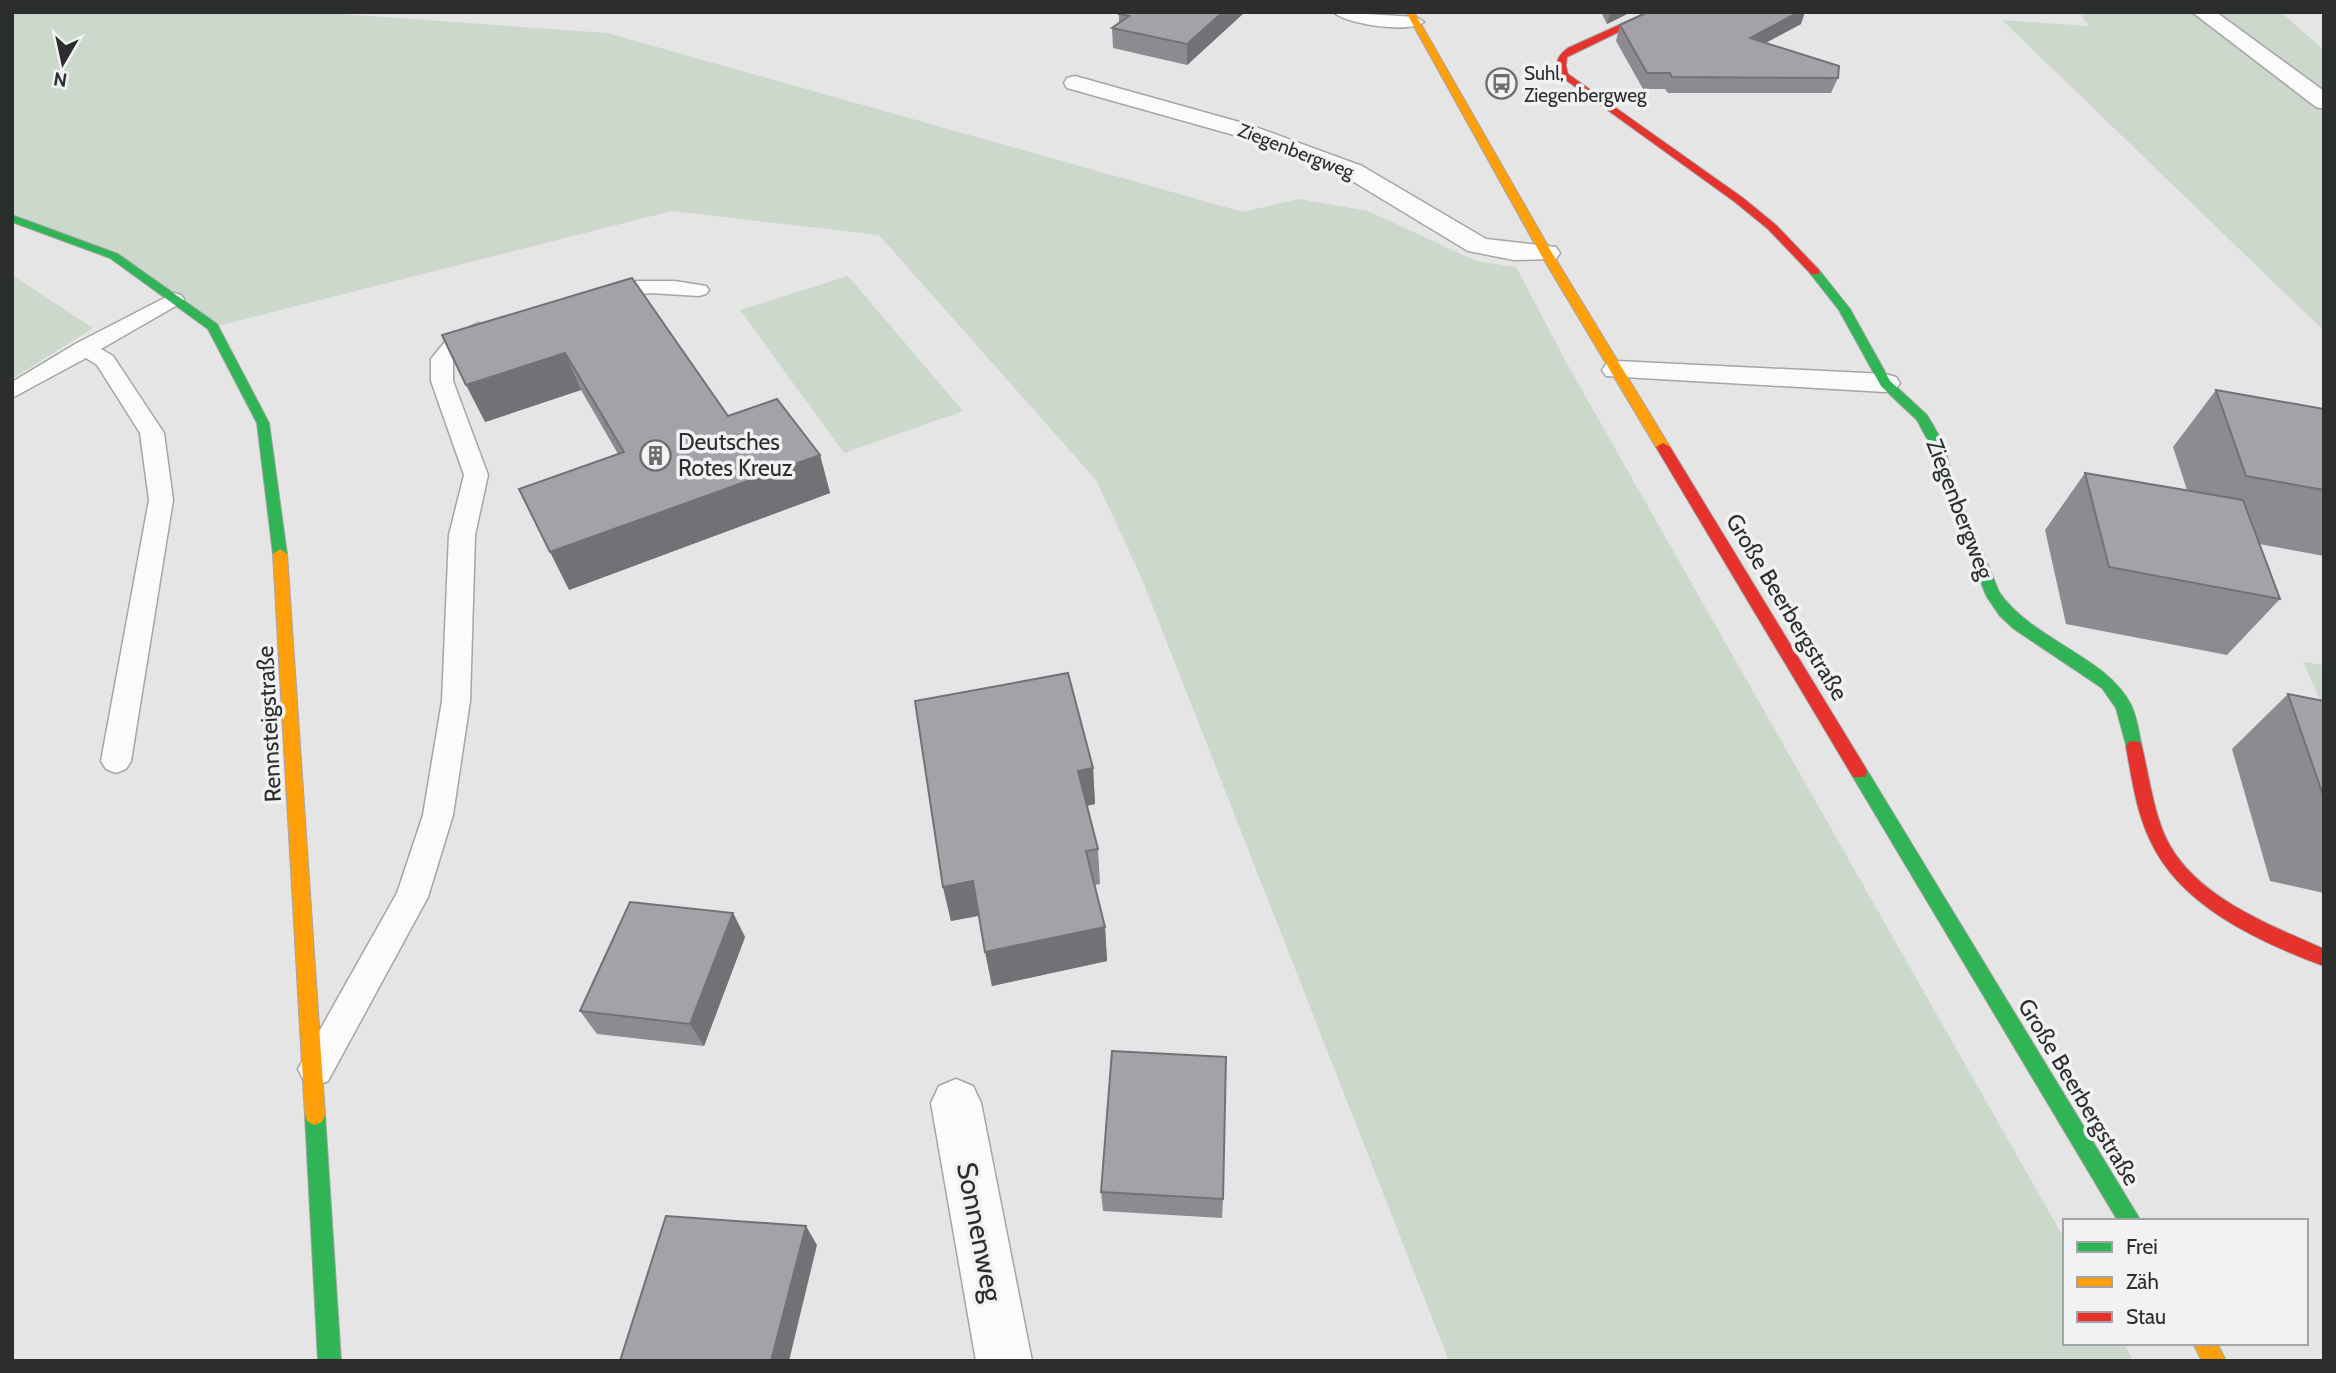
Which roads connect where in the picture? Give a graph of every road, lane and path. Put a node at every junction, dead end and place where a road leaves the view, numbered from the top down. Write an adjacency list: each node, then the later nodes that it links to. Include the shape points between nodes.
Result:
1 (1340, 12): 4 (lane, via 1381,23)
2 (1656, 12): 15 (street, Ziegenbergweg, via 1571,50 1563,56 1564,75 1772,228 1844,309)
3 (2202, 12): 6 (street)
4 (1413, 17): 8 (street, Große Beerbergstraße)
5 (1074, 83): 8 (street, Ziegenbergweg, via 1242,130 1353,171 1478,245)
6 (2324, 102)
7 (12, 218): 10 (street, Rennsteigstraße, via 114,256)
8 (1546, 253): 14 (street, Große Beerbergstraße)
9 (699, 290): 11 (lane, via 675,286 616,289)
10 (174, 299): 13 (lane); 19 (street, Rennsteigstraße, via 213,327 263,422 282,565)
11 (579, 300)
12 (503, 321): 19 (lane, via 478,328 442,359 442,381 476,475 462,535 456,701 438,815 412,897)
13 (85, 348): 16 (lane); 17 (lane, via 105,361 152,433 161,500)
14 (1617, 370): 15 (street); 21 (street, Große Beerbergstraße)
15 (1885, 383): 18 (street, Ziegenbergweg, via 1922,418 1938,446 1944,476 1992,593 2005,612 2108,684 2124,707 2159,846 2171,863 2222,906)
16 (12, 391)
17 (116, 761)
18 (2324, 958)
19 (313, 1075): 23 (street, Rennsteigstraße)
20 (956, 1103): 24 (street, Sonnenweg)
21 (2129, 1219)
22 (2205, 1345): 25 (street)
23 (330, 1361)
24 (1004, 1361)
25 (2215, 1361)

